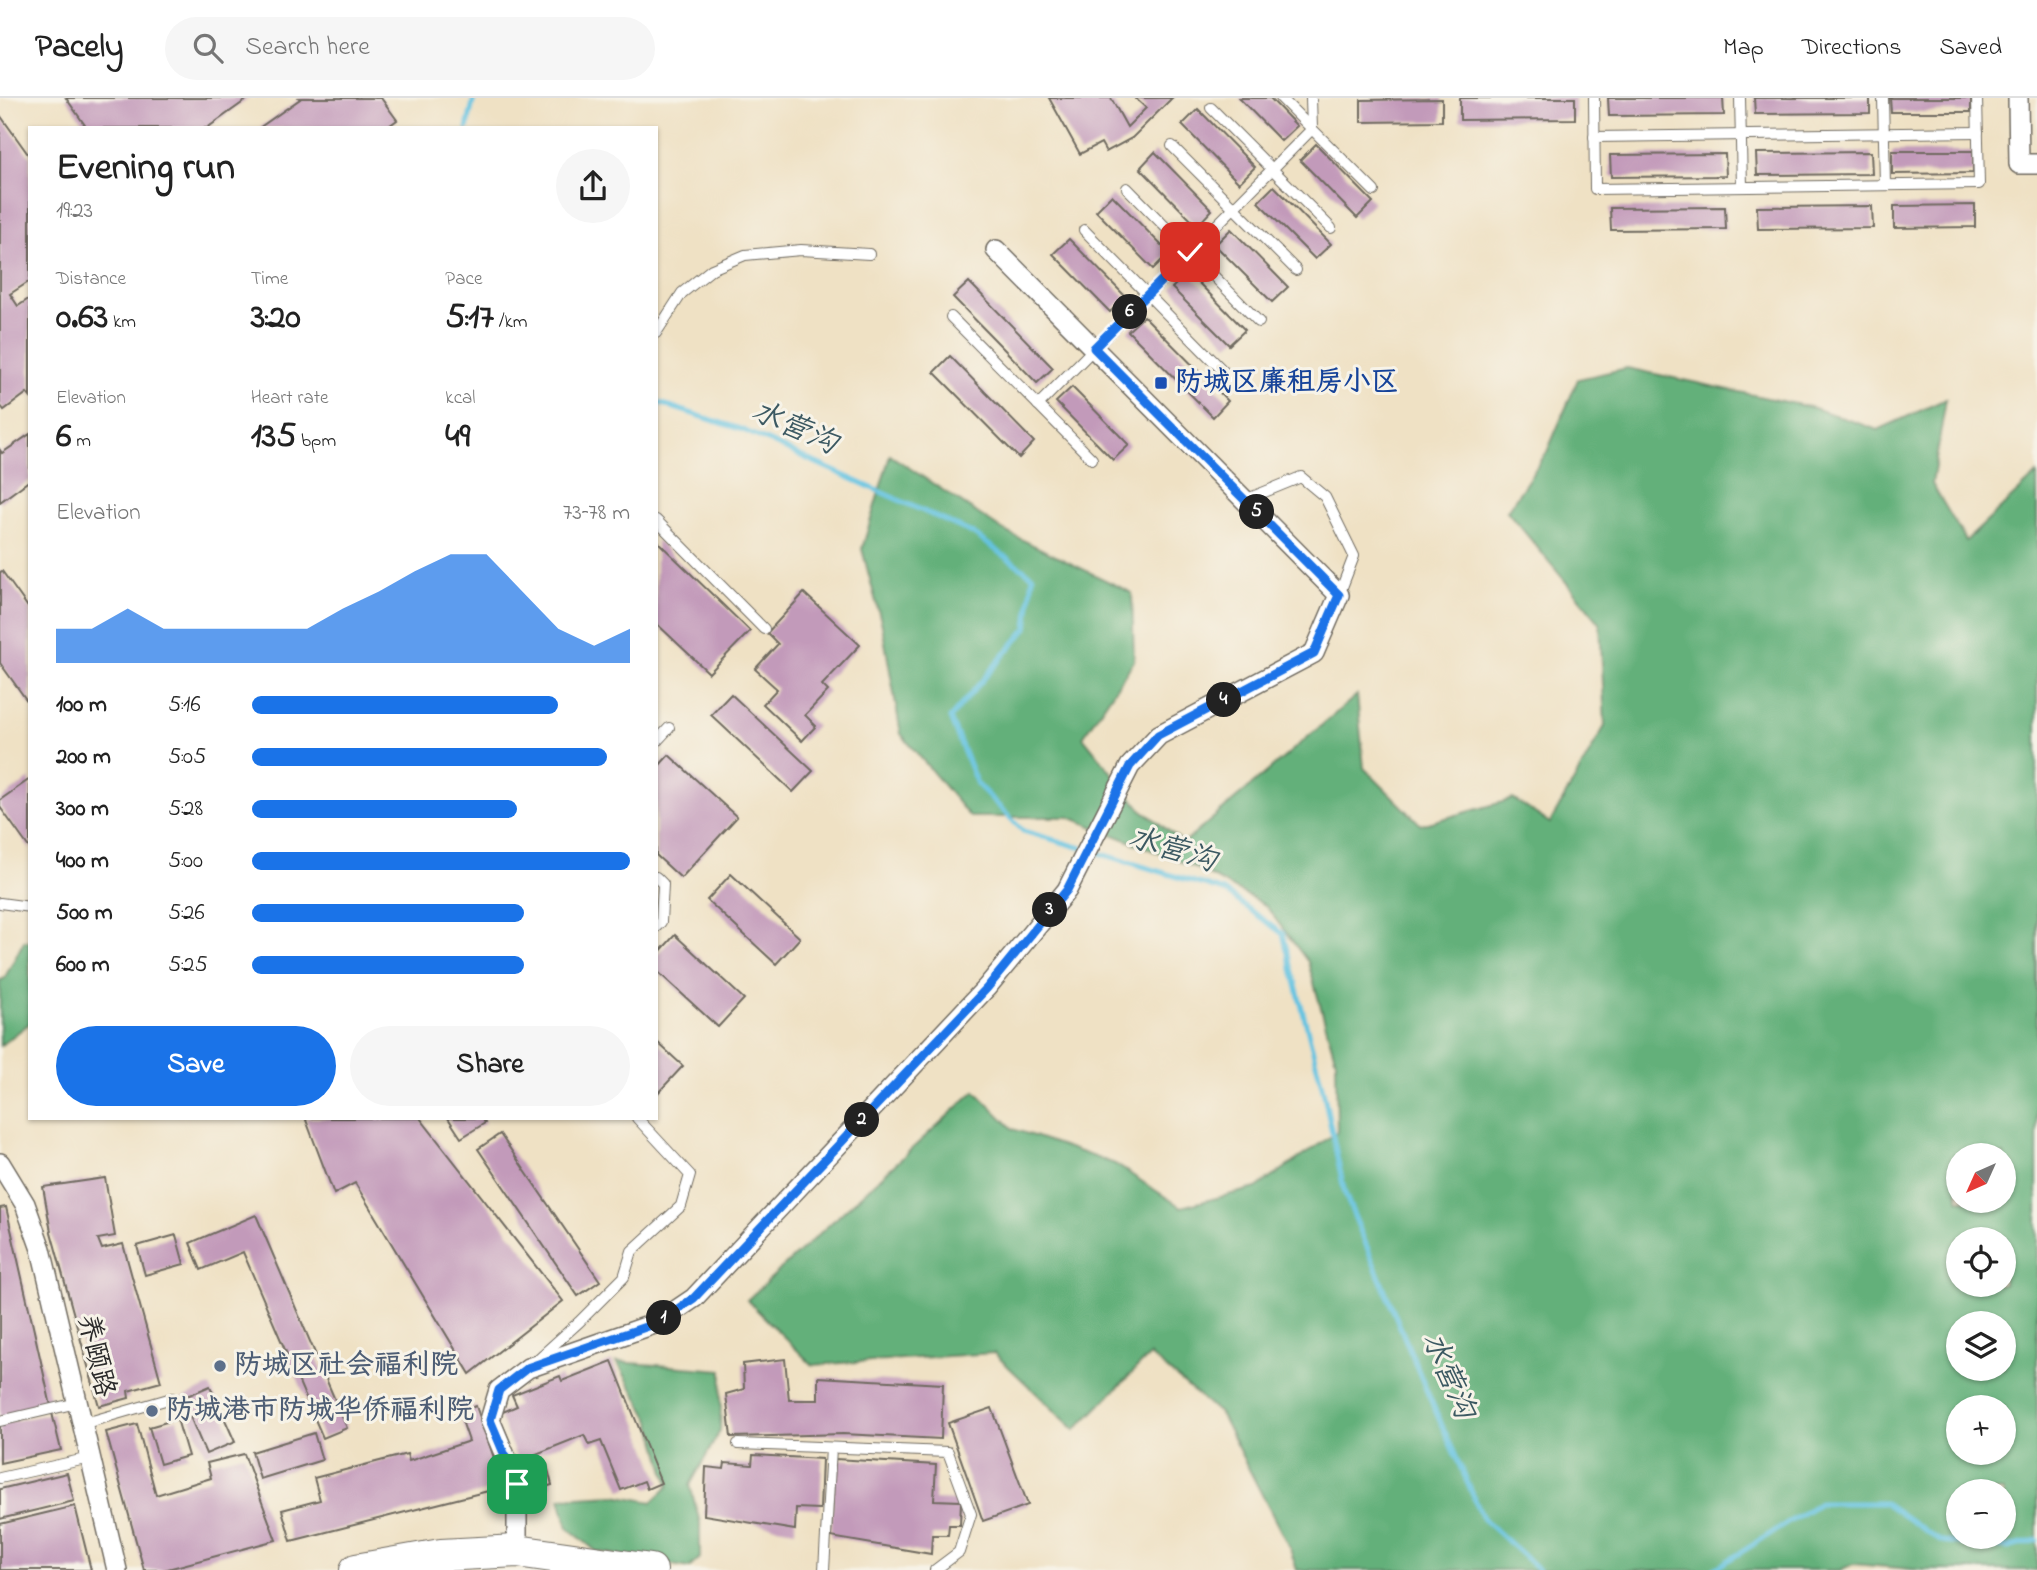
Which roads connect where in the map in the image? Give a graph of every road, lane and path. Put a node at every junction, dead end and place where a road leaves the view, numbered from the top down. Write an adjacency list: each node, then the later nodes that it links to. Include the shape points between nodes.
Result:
1 (1281, 98): 9 (lane)
2 (1311, 98): 9 (lane)
3 (1594, 98): 13 (lane)
4 (1740, 98): 12 (lane)
5 (1883, 98): 11 (lane)
6 (1977, 98): 10 (lane)
7 (2018, 98): 15 (street, via 2019,164)
8 (1211, 108): 16 (lane)
9 (1312, 129): 16 (lane); 20 (lane)
10 (1978, 132): 11 (lane); 17 (lane, via 1979,184)
11 (1884, 134): 12 (lane); 17 (lane)
12 (1741, 135): 13 (lane); 18 (lane)
13 (1594, 137): 18 (lane, via 1595,189)
14 (1172, 146): 21 (lane)
15 (2037, 164)
16 (1272, 169): 21 (lane); 22 (lane)
17 (1885, 185): 18 (lane)
18 (1742, 187)
19 (1127, 188): 25 (lane)
20 (1374, 191)
21 (1234, 208): 25 (lane); 27 (lane)
22 (1331, 228)
23 (1084, 230): 28 (lane)
24 (996, 250): 32 (street)
25 (1190, 252): 28 (lane); 30 (lane)
26 (869, 254): 31 (lane, via 800,250 745,255 712,269 682,293)
27 (1296, 270)
28 (1147, 295): 32 (lane); 33 (lane)
29 (951, 317): 34 (lane)
30 (1259, 322)
31 (658, 331)
32 (1094, 348): 34 (lane); 36 (street)
33 (1239, 387)
34 (1038, 405): 35 (lane)
35 (1092, 459)
36 (1245, 500): 38 (street); 38 (lane, via 1301,477 1325,497 1354,556)
37 (658, 522): 39 (lane)
38 (1339, 595): 48 (street, via 1314,653 1158,735 1130,766 1067,890 987,988 694,1298 657,1323)
39 (764, 629)
40 (669, 728): 41 (lane)
41 (658, 740)
42 (658, 879): 45 (lane, via 663,884)
43 (0, 903): 44 (lane)
44 (28, 907)
45 (658, 925)
46 (639, 1120): 48 (lane, via 690,1175 681,1206 632,1251 624,1277)
47 (0, 1163): 50 (street, 养颐路, via 34,1226)
48 (527, 1368): 57 (street, via 499,1390 490,1420 517,1484)
49 (172, 1398): 52 (lane)
50 (77, 1403): 51 (lane); 52 (street, 养颐路)
51 (0, 1421)
52 (82, 1424): 55 (street, 养颐路)
53 (738, 1444): 54 (lane)
54 (831, 1448): 61 (lane); 62 (lane, via 948,1452 971,1514 960,1552)
55 (90, 1458): 56 (lane); 58 (street, 养颐路)
56 (0, 1478)
57 (517, 1551): 59 (main road); 60 (main road)
58 (117, 1570)
59 (356, 1570)
60 (651, 1570)
61 (824, 1570)
62 (934, 1570)

